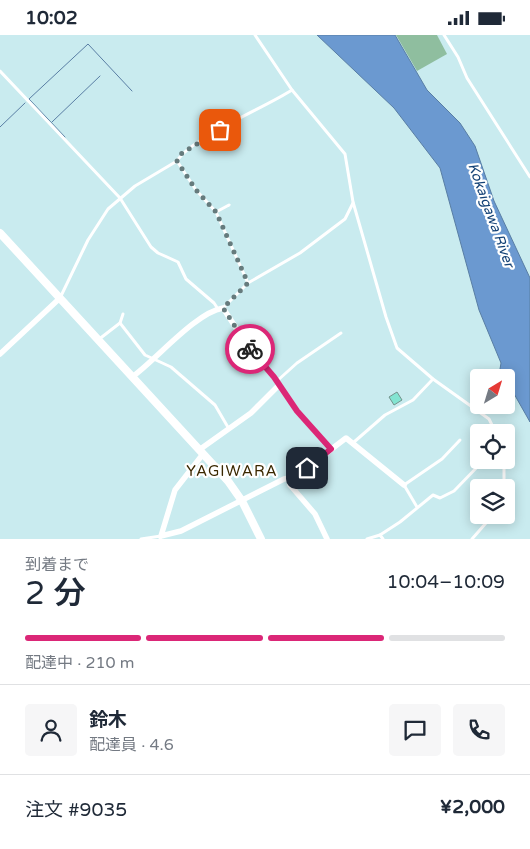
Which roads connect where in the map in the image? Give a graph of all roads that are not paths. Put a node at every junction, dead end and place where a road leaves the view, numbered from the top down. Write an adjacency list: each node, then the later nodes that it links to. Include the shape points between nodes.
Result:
1 (256, 35): 4 (lane)
2 (444, 35): 6 (lane, via 467,78)
3 (0, 71): 7 (lane)
4 (292, 90): 5 (lane, via 206,137 182,153); 8 (lane, via 345,154)
5 (177, 161): 7 (lane); 10 (lane, via 196,190)
6 (530, 177)
7 (120, 198): 13 (lane, via 108,209 88,240); 14 (lane, via 151,247 178,262 186,279)
8 (353, 202): 12 (lane, via 345,219 304,250); 22 (lane, via 397,348)
9 (229, 205): 10 (lane)
10 (216, 212): 12 (lane)
11 (0, 233): 13 (street)
12 (248, 283): 14 (lane)
13 (60, 298): 18 (street); 19 (street)
14 (221, 308): 20 (street, via 197,321); 23 (street)
15 (123, 313): 16 (lane)
16 (120, 323): 18 (lane); 20 (lane, via 140,350)
17 (341, 333): 23 (lane, via 297,363)
18 (98, 340): 21 (street)
19 (0, 354)
20 (155, 360): 21 (street); 25 (lane, via 172,367 215,405)
21 (132, 377): 29 (street)
22 (433, 379): 24 (lane, via 490,419); 27 (lane, via 413,400 385,415)
23 (278, 383): 25 (street, via 251,413); 28 (street, via 297,411)
24 (492, 424)
25 (229, 430): 29 (street)
26 (460, 440): 32 (lane, via 442,459)
27 (354, 442): 28 (street, via 346,438); 32 (street)
28 (331, 449): 31 (street)
29 (201, 452): 33 (street); 37 (street, via 174,490)
30 (475, 469): 34 (lane, via 450,495 440,498 433,495)
31 (289, 479): 33 (street); 40 (street)
32 (404, 485): 34 (lane)
33 (242, 501): 37 (street, via 181,531); 39 (street)
34 (417, 507): 36 (lane)
35 (485, 524): 43 (lane)
36 (380, 535): 41 (lane); 42 (lane)
37 (160, 537): 38 (lane)
38 (141, 539)
39 (261, 539)
40 (327, 539)
41 (367, 539)
42 (383, 539)
43 (472, 539)

